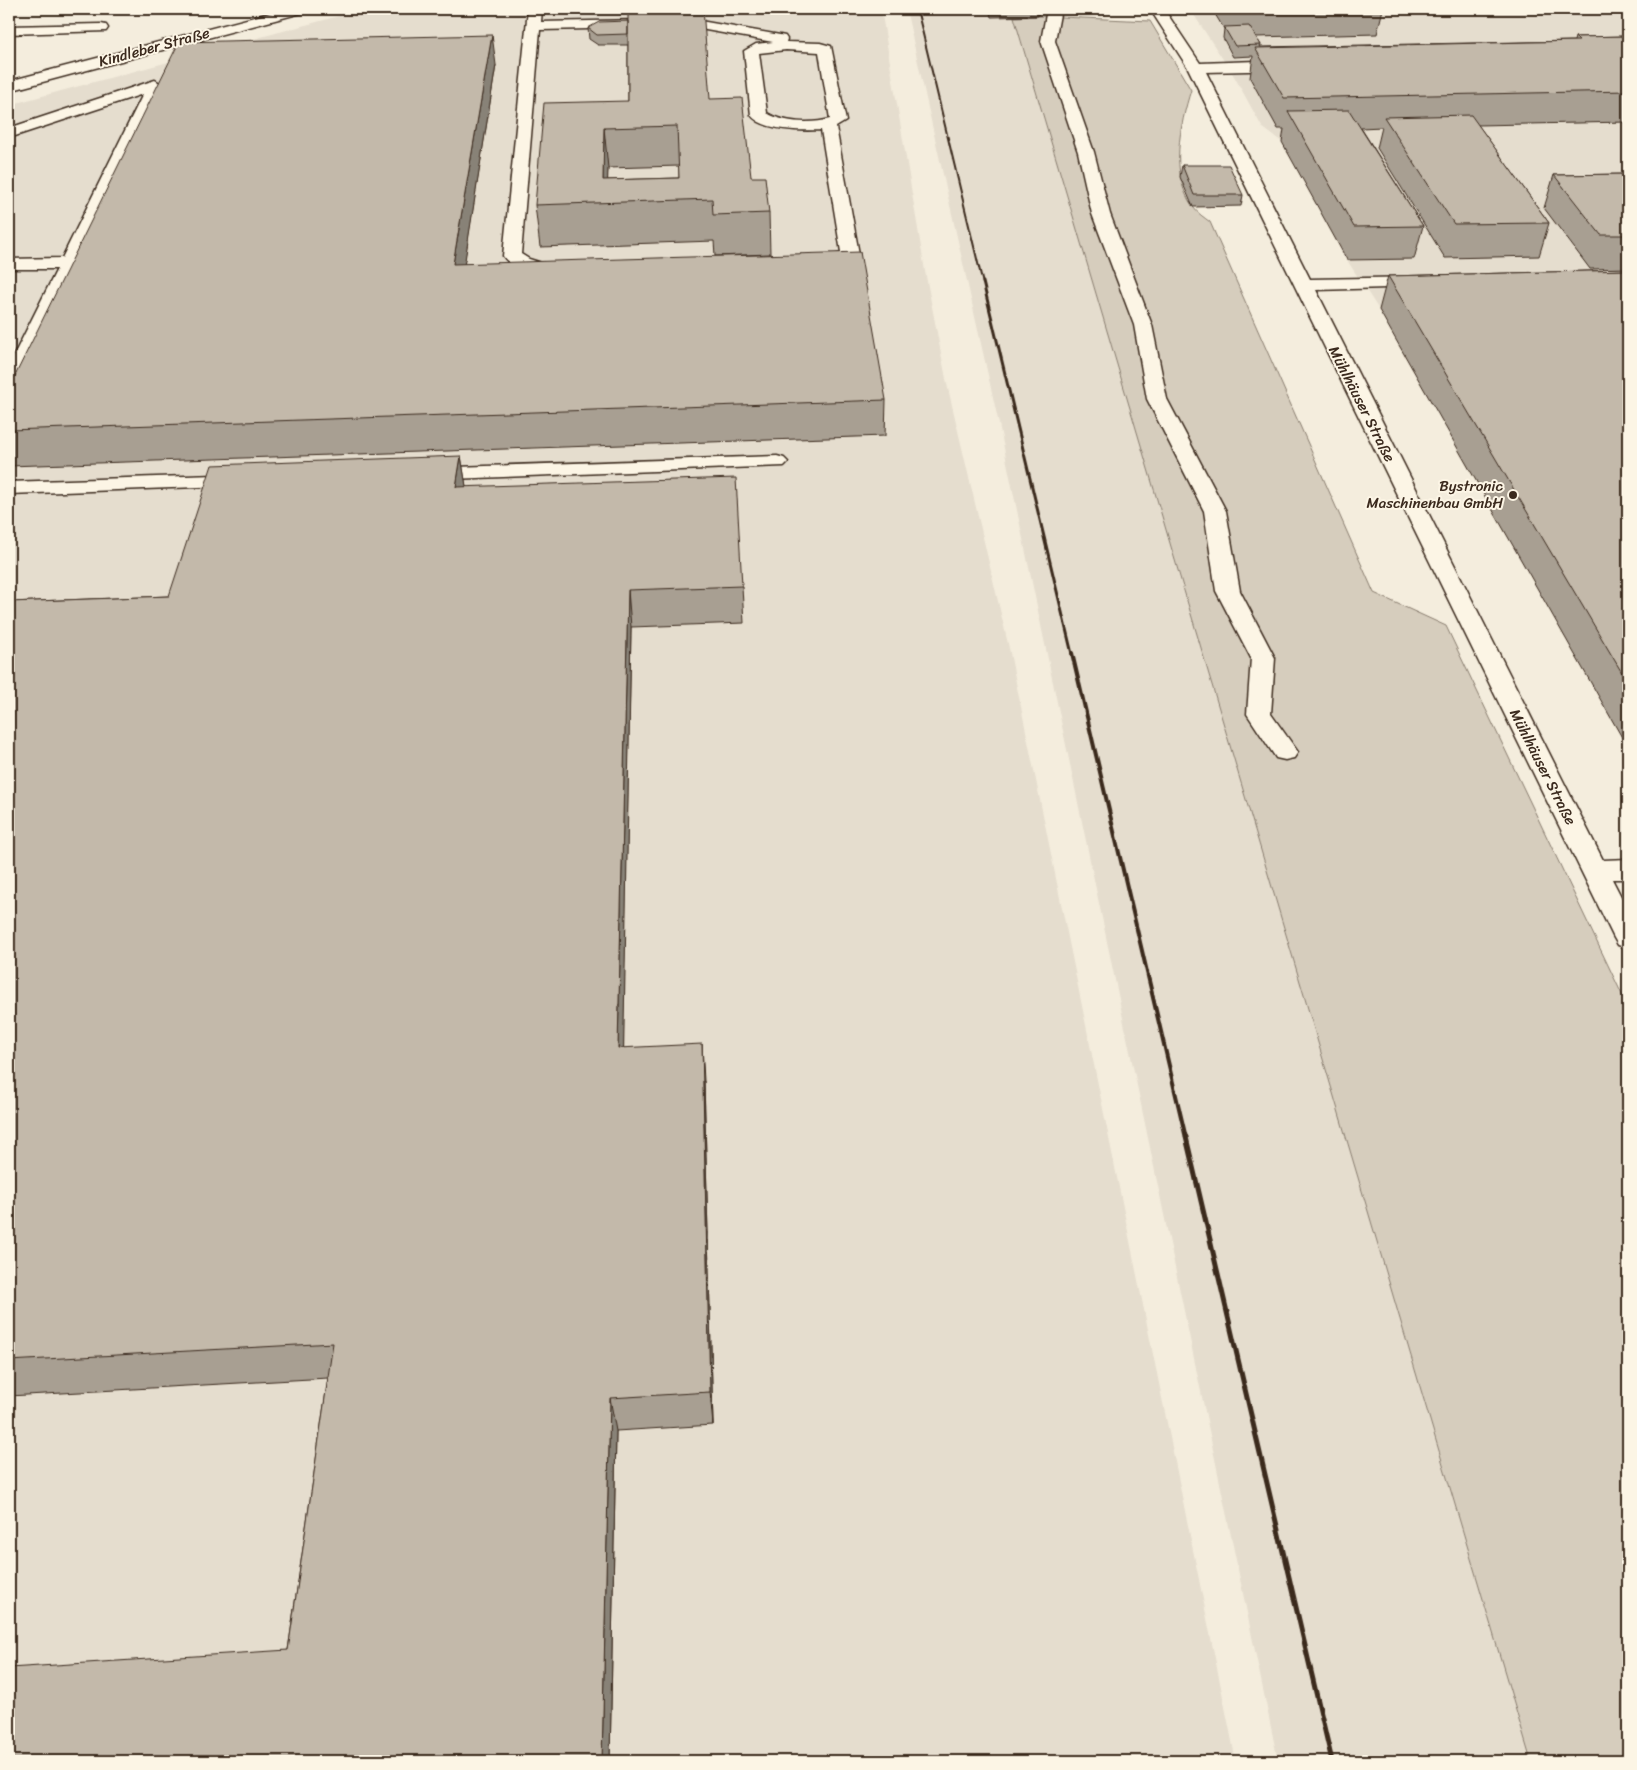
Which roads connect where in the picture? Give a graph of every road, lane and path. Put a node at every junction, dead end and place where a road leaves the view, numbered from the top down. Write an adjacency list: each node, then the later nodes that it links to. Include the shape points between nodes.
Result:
1 (300, 9): 12 (main road, Kindleber Straße)
2 (1054, 9): 26 (main road, via 1048,41 1086,152 1101,214 1143,325 1157,399 1215,511 1228,591 1263,658 1259,714)
3 (1157, 9): 11 (main road, Mühlhäuser Straße)
4 (88, 13): 7 (main road)
5 (534, 17): 9 (main road, via 689,23 779,38 785,40); 18 (main road, via 512,256 537,269)
6 (101, 28): 7 (main road)
7 (54, 29): 8 (main road)
8 (9, 30)
9 (786, 46): 13 (main road, via 826,50 838,121); 13 (main road, via 751,51 759,115 771,123)
10 (1304, 65): 11 (main road)
11 (1196, 68): 20 (main road, Mühlhäuser Straße)
12 (9, 86)
13 (828, 125): 17 (main road, via 850,254 834,263)
14 (9, 133): 15 (main road, via 155,86)
15 (68, 263): 16 (main road); 21 (main road)
16 (9, 264)
17 (800, 268)
18 (576, 276)
19 (1440, 281): 20 (main road)
20 (1302, 285): 28 (main road, Mühlhäuser Straße)
21 (9, 385)
22 (777, 462): 23 (main road)
23 (408, 474)
24 (268, 479): 25 (main road)
25 (9, 488)
26 (1284, 752)
27 (1628, 869): 28 (main road)
28 (1594, 870): 29 (main road, Mühlhäuser Straße)
29 (1628, 938)

